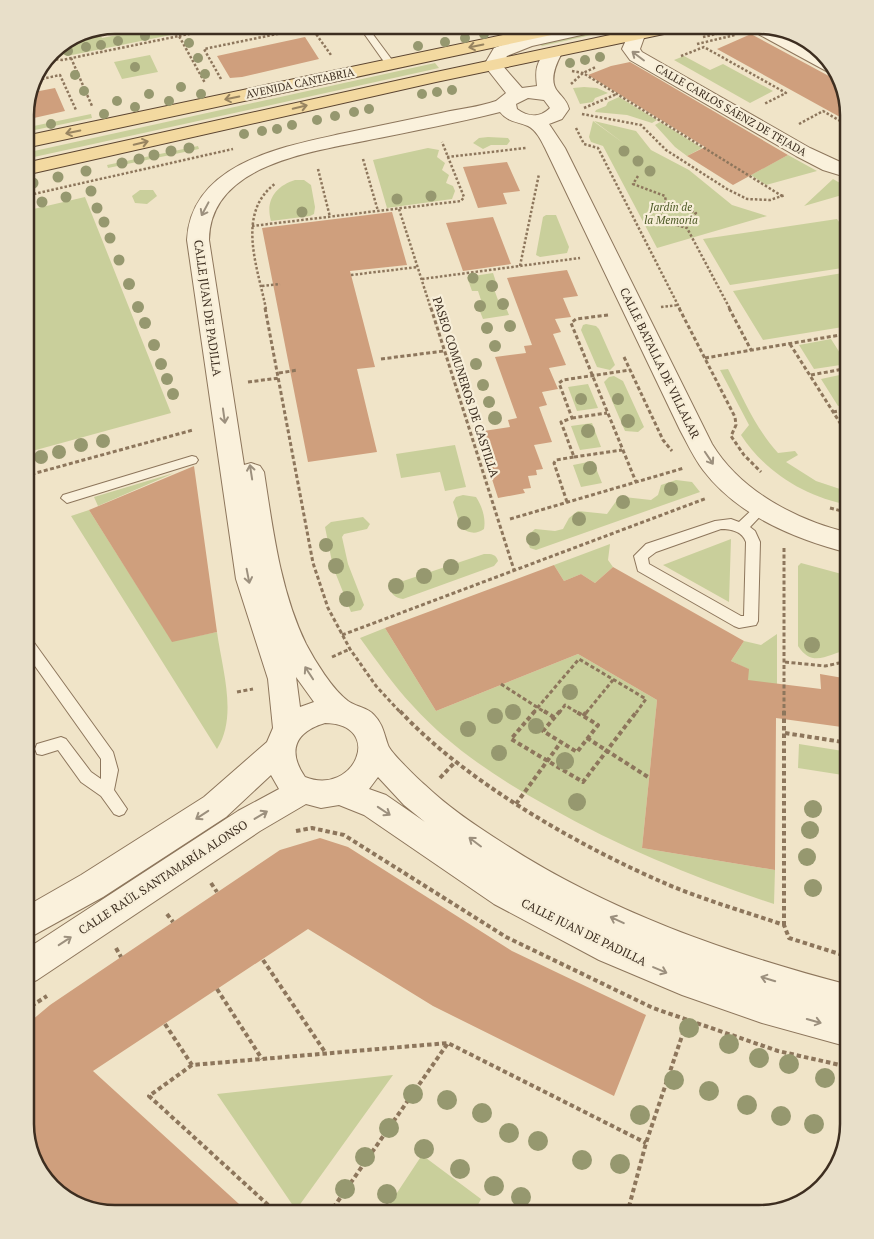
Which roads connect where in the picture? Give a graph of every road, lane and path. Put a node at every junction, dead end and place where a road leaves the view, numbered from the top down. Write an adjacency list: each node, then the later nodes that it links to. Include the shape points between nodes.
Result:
1 (189, 34): 10 (path)
2 (277, 34): 21 (path, via 204,49)
3 (316, 34): 16 (path)
4 (368, 34): 17 (lane)
5 (532, 34): 17 (main road, AVENIDA CANTABRIA, one-way to 17)
6 (564, 34): 18 (street, via 510,47 500,52)
7 (641, 34): 8 (main road, AVENIDA CANTABRIA)
8 (636, 35): 11 (main road, AVENIDA CANTABRIA); 44 (street, CALLE CARLOS SÁENZ DE TEJADA, one-way to 8, via 803,152 636,56 630,49)
9 (773, 35): 15 (street)
10 (179, 36): 13 (path); 22 (path)
11 (553, 53): 18 (main road, AVENIDA CANTABRIA); 27 (street, CALLE BATALLA DE VILLALAR, via 544,69)
12 (681, 56): 24 (path, via 704,47 786,93)
13 (71, 58): 14 (path); 26 (path)
14 (55, 59)
15 (818, 59)
16 (334, 60)
17 (390, 64): 31 (main road, AVENIDA CANTABRIA, one-way to 31)
18 (493, 65): 25 (street, CALLE BATALLA DE VILLALAR); 40 (main road, AVENIDA CANTABRIA, one-way to 18)
19 (583, 73): 23 (path)
20 (43, 79): 28 (path, via 60,75)
21 (223, 83)
22 (207, 87)
23 (617, 94): 27 (path, via 595,106); 27 (path, via 783,196 767,202 740,199 696,167 667,152 641,125)
24 (759, 107)
25 (518, 108): 27 (street, via 550,118); 27 (street, via 532,92); 100 (street, CALLE BATALLA DE VILLALAR, one-way to 100, via 544,130 555,148 702,448); 113 (street, CALLE JUAN DE PADILLA, one-way to 25, via 295,651 270,585 214,242 216,223 237,190 260,174 285,163); 118 (street, CALLE JUAN DE PADILLA, one-way to 118, via 488,109 271,158 233,179 211,200 202,214 198,240 247,570 282,679)
26 (93, 110)
27 (567, 110): 73 (path, via 584,144 598,148); 102 (street, CALLE BATALLA DE VILLALAR, via 560,129 721,448 742,470 775,495 817,517)
28 (77, 114)
29 (840, 121): 30 (path, via 823,111 798,125)
30 (806, 130)
31 (34, 140)
32 (450, 141): 33 (path)
33 (442, 142): 34 (path); 37 (path)
34 (434, 144)
35 (532, 147): 37 (path)
36 (372, 157): 38 (path)
37 (447, 157): 51 (path, via 463,200)
38 (363, 159): 39 (path); 52 (path)
39 (355, 161)
40 (34, 167)
41 (326, 167): 43 (path)
42 (540, 167): 58 (path)
43 (318, 169): 45 (path); 53 (path)
44 (840, 169)
45 (312, 170)
46 (543, 172): 47 (path)
47 (545, 176)
48 (638, 176): 50 (path, via 633,184 658,191 666,196)
49 (283, 180): 55 (path, via 260,198)
50 (666, 202): 54 (path, via 691,209 696,213); 71 (path, via 660,217 662,221 687,228)
51 (399, 209): 52 (path); 60 (path, PASEO COMUNEROS DE CASTILLA)
52 (378, 212): 53 (path)
53 (330, 217): 55 (path)
54 (690, 218)
55 (252, 226): 64 (path)
56 (578, 253): 57 (path)
57 (580, 258): 58 (path); 59 (path)
58 (520, 266): 62 (path)
59 (583, 266)
60 (418, 267): 61 (path); 62 (path, PASEO COMUNEROS DE CASTILLA)
61 (352, 275)
62 (422, 279): 70 (path, PASEO COMUNEROS DE CASTILLA)
63 (280, 284): 64 (path)
64 (262, 286): 78 (path)
65 (602, 307): 66 (path)
66 (606, 315): 67 (path); 79 (path, via 576,319 570,323)
67 (609, 323)
68 (840, 335): 69 (path)
69 (790, 344): 71 (path); 80 (path)
70 (444, 350): 74 (path); 105 (path, PASEO COMUNEROS DE CASTILLA)
71 (751, 350): 73 (path)
72 (624, 355): 76 (path)
73 (704, 358): 93 (path, via 736,417 731,436)
74 (381, 359)
75 (298, 370): 78 (path)
76 (630, 370): 79 (path); 88 (path, via 663,440)
77 (840, 370): 80 (path)
78 (279, 373): 106 (path, via 316,576)
79 (592, 376): 83 (path); 84 (path, via 559,383)
80 (811, 376): 82 (path)
81 (840, 411): 82 (path)
82 (833, 412): 85 (path)
83 (607, 413): 84 (path); 87 (path)
84 (572, 418): 89 (path, via 561,422)
85 (840, 423)
86 (193, 430): 92 (path)
87 (622, 450): 89 (path); 94 (path)
88 (674, 452)
89 (574, 457): 97 (path, via 554,461)
90 (192, 460): 96 (lane)
91 (686, 468): 94 (path)
92 (34, 474)
93 (763, 474)
94 (636, 482): 97 (path)
95 (712, 496): 105 (path)
96 (66, 498)
97 (567, 502): 101 (path)
98 (825, 506): 99 (path)
99 (840, 510)
100 (758, 512): 103 (lane); 104 (street, CALLE BATALLA DE VILLALAR); 108 (path, via 784,534)
101 (510, 519)
102 (840, 524)
103 (741, 528): 103 (lane, via 750,534 753,542 751,621 739,622 643,567 641,556 651,548 720,524)
104 (840, 540)
105 (514, 570): 106 (path)
106 (342, 635): 129 (path, via 374,683 432,744)
107 (34, 654): 127 (lane, via 108,757 110,770)
108 (785, 662): 109 (path, via 820,667); 116 (path)
109 (840, 664)
110 (613, 680): 112 (path, via 579,659); 114 (path); 122 (path, via 646,699)
111 (501, 684): 112 (path)
112 (538, 708): 115 (path); 124 (path, via 512,739)
113 (339, 711): 118 (street, via 312,713 295,722); 123 (street, via 352,715 370,732)
114 (583, 716): 115 (path, via 565,705); 117 (path, via 598,725)
115 (555, 718): 119 (path, via 543,731)
116 (785, 733): 120 (path); 141 (path)
117 (587, 738): 119 (path, via 577,752); 122 (path)
118 (284, 739): 126 (street, via 281,768 294,786); 139 (street, one-way to 139, via 215,806)
119 (561, 742): 124 (path)
120 (840, 742)
121 (42, 749): 127 (lane, via 60,743 86,777)
122 (606, 751): 124 (path, via 583,782); 125 (path)
123 (374, 752): 128 (street, via 371,765 363,776); 151 (street, CALLE JUAN DE PADILLA, one-way to 123, via 709,959 658,940 578,902 482,847 420,800)
124 (548, 761): 129 (path)
125 (648, 777)
126 (304, 790): 128 (street, via 318,794); 148 (street, CALLE RAÚL SANTAMARÍA ALONSO, one-way to 126, via 249,821)
127 (106, 791): 130 (lane)
128 (339, 792): 155 (street, CALLE JUAN DE PADILLA, one-way to 155, via 375,805 506,893 611,949 682,979)
129 (516, 804): 141 (path, via 624,864 686,892)
130 (119, 809)
131 (293, 833): 153 (path, via 312,828 344,835 506,937 653,1008)
132 (218, 878): 133 (path)
133 (210, 882): 134 (path); 135 (path)
134 (203, 888)
135 (217, 892)
136 (173, 908): 137 (path)
137 (166, 913): 138 (path); 140 (path)
138 (159, 918)
139 (34, 920)
140 (172, 922)
141 (784, 925): 145 (path, via 789,938)
142 (123, 943): 143 (path)
143 (116, 948): 144 (path); 146 (path)
144 (108, 953)
145 (840, 954)
146 (121, 956)
147 (263, 960): 157 (path)
148 (34, 962)
149 (55, 990): 152 (path)
150 (217, 990): 158 (path)
151 (840, 1000)
152 (34, 1004)
153 (687, 1021): 160 (path, via 778,1051); 161 (path)
154 (165, 1024): 159 (path)
155 (840, 1028)
156 (448, 1043): 157 (path); 161 (path); 163 (path)
157 (325, 1052): 158 (path)
158 (262, 1059): 159 (path)
159 (192, 1065): 162 (path, via 149,1096)
160 (840, 1065)
161 (646, 1143): 164 (path)
162 (268, 1205)
163 (335, 1205)
164 (630, 1205)

